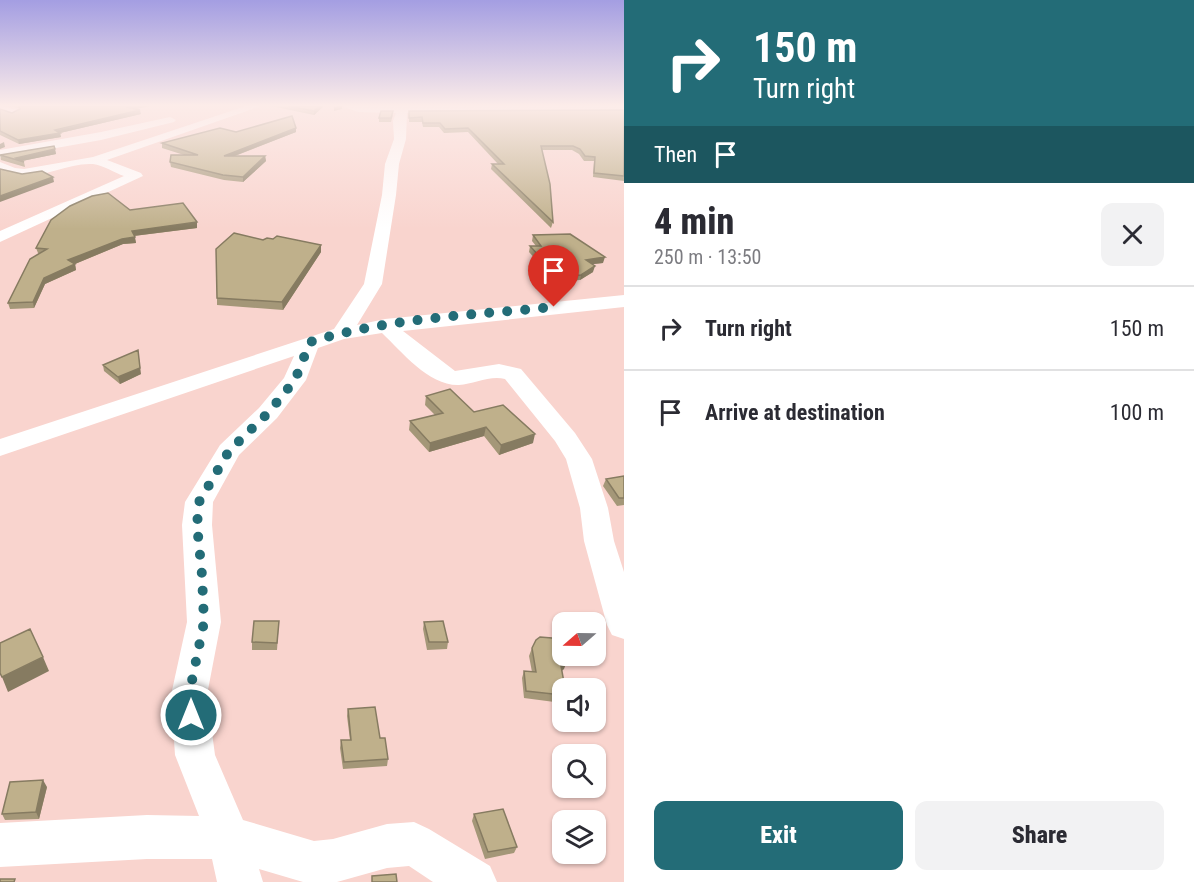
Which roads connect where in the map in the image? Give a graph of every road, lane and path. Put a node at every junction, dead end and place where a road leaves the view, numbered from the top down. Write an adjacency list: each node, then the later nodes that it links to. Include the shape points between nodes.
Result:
1 (38, 147): 4 (street)
2 (133, 147): 5 (street)
3 (397, 147): 10 (street, via 373,284)
4 (0, 154)
5 (95, 160): 6 (street, via 24,172); 7 (street, via 136,176)
6 (0, 166)
7 (0, 237)
8 (624, 301): 9 (street)
9 (385, 325): 10 (street); 13 (street, via 445,376 460,378 503,371 513,374 566,438 579,459)
10 (341, 333): 11 (street)
11 (310, 342): 12 (street); 14 (street, via 295,380 229,451 199,502 204,622 189,695 195,755)
12 (0, 448)
13 (624, 625)
14 (229, 838): 15 (street, via 147,837); 16 (street); 17 (street, via 314,862 414,844)
15 (0, 845)
16 (240, 882)
17 (474, 882)

